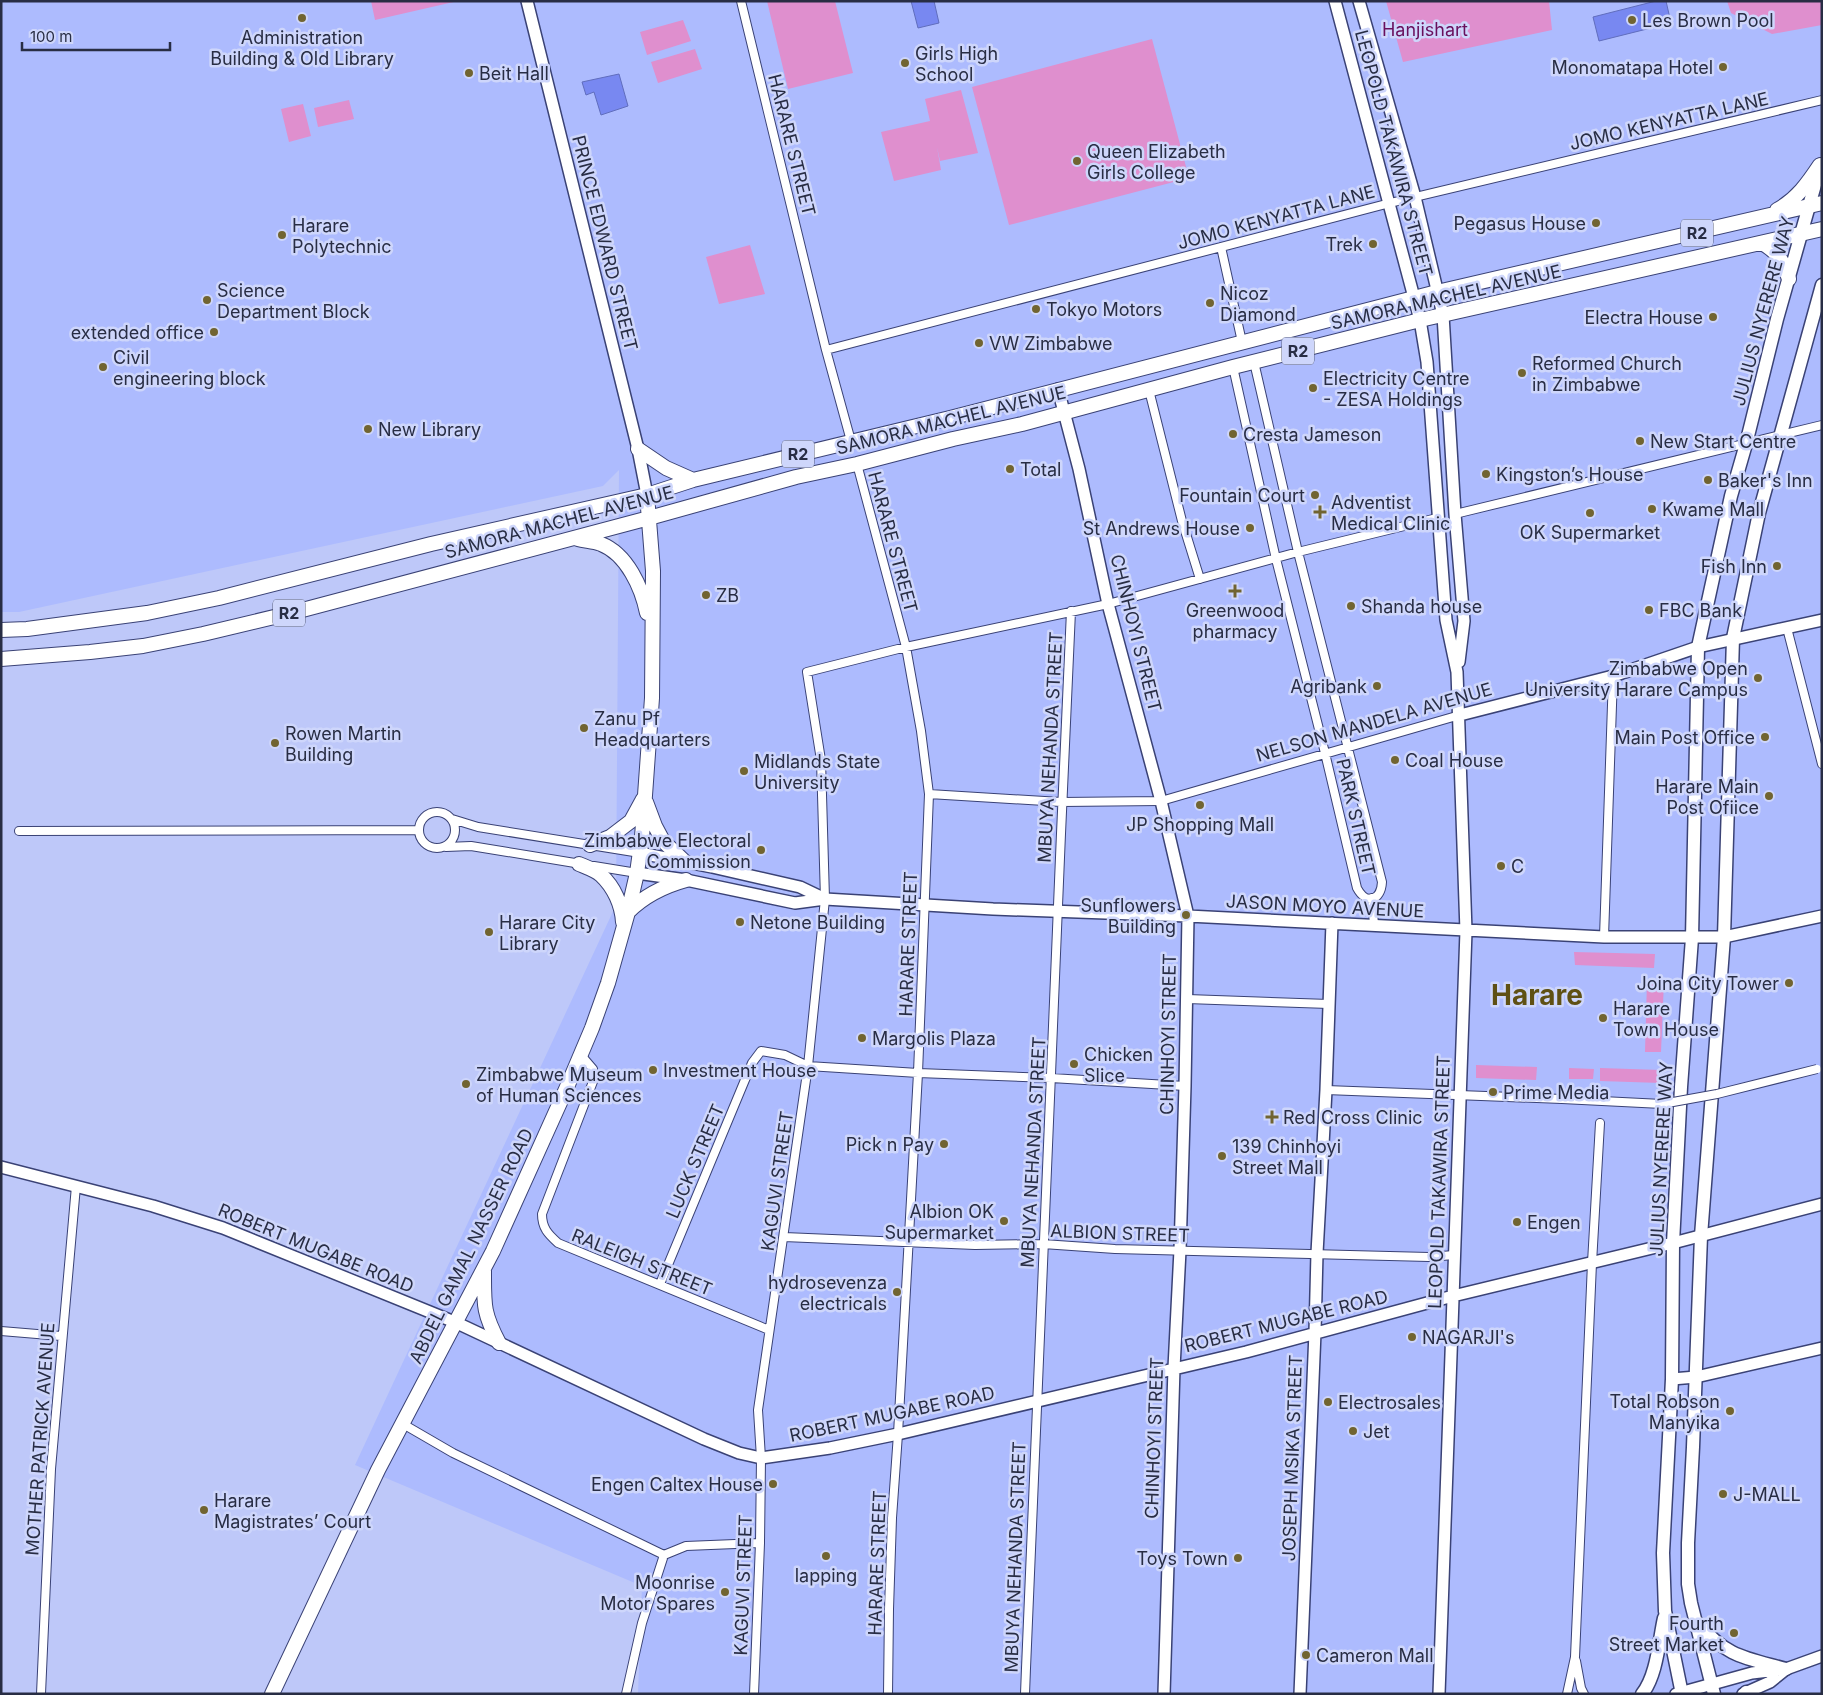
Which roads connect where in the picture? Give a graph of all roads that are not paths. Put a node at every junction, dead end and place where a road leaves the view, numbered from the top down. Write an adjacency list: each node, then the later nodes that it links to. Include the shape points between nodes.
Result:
1 (527, 1): 32 (street, PRINCE EDWARD STREET)
2 (741, 1): 22 (street, HARARE STREET)
3 (1335, 1): 8 (street, LEOPOLD TAKAWIRA STREET)
4 (1359, 1): 7 (street, LEOPOLD TAKAWIRA STREET)
5 (1822, 100): 7 (street, JOMO KENYATTA LANE)
6 (1821, 162): 9 (main road, JULIUS NYERERE WAY); 10 (highway, via 1802,192)
7 (1415, 197): 8 (street, JOMO KENYATTA LANE); 17 (street, LEOPOLD TAKAWIRA STREET)
8 (1390, 203): 14 (street, JOMO KENYATTA LANE); 18 (street, LEOPOLD TAKAWIRA STREET)
9 (1816, 205): 10 (highway, SAMORA MACHEL AVENUE / R2); 12 (main road, JULIUS NYERERE WAY)
10 (1763, 217): 17 (highway, SAMORA MACHEL AVENUE / R2)
11 (1822, 229): 12 (highway, SAMORA MACHEL AVENUE / R2)
12 (1802, 234): 13 (highway, SAMORA MACHEL AVENUE / R2); 15 (main road, JULIUS NYERERE WAY)
13 (1762, 243): 15 (highway, via 1774,250 1784,263); 19 (highway, SAMORA MACHEL AVENUE / R2)
14 (1221, 247): 21 (street); 22 (street, JOMO KENYATTA LANE)
15 (1789, 279): 31 (main road, JULIUS NYERERE WAY)
16 (1822, 285): 29 (main road)
17 (1438, 292): 18 (highway, SAMORA MACHEL AVENUE / R2); 19 (street, LEOPOLD TAKAWIRA STREET)
18 (1414, 298): 20 (street, LEOPOLD TAKAWIRA STREET); 21 (highway, SAMORA MACHEL AVENUE / R2)
19 (1443, 315): 20 (highway, SAMORA MACHEL AVENUE / R2); 36 (street, LEOPOLD TAKAWIRA STREET)
20 (1420, 320): 23 (highway, SAMORA MACHEL AVENUE / R2); 38 (street, LEOPOLD TAKAWIRA STREET, via 1427,362)
21 (1242, 342): 25 (highway, SAMORA MACHEL AVENUE / R2)
22 (826, 350): 30 (street, HARARE STREET)
23 (1254, 362): 24 (highway, SAMORA MACHEL AVENUE / R2); 40 (street, PARK STREET)
24 (1233, 367): 26 (highway, SAMORA MACHEL AVENUE / R2); 41 (street, PARK STREET)
25 (1058, 390): 27 (street, CHINHOYI STREET); 30 (highway, SAMORA MACHEL AVENUE / R2)
26 (1149, 390): 27 (highway, SAMORA MACHEL AVENUE / R2); 42 (street)
27 (1064, 412): 33 (highway, SAMORA MACHEL AVENUE / R2); 43 (street, CHINHOYI STREET)
28 (1822, 425): 29 (street)
29 (1781, 435): 31 (street); 49 (main road)
30 (851, 441): 34 (highway, SAMORA MACHEL AVENUE / R2)
31 (1746, 444): 36 (street); 51 (main road, JULIUS NYERERE WAY, via 1731,496)
32 (638, 449): 34 (highway, via 666,468); 35 (street, PRINCE EDWARD STREET)
33 (857, 464): 37 (highway, SAMORA MACHEL AVENUE / R2, via 796,477); 50 (street, HARARE STREET)
34 (692, 480): 35 (highway, SAMORA MACHEL AVENUE / R2)
35 (646, 494): 37 (highway, ABDEL GAMAL NASSER ROAD); 47 (highway, SAMORA MACHEL AVENUE / R2, via 147,614)
36 (1455, 514): 53 (street, LEOPOLD TAKAWIRA STREET, via 1464,621)
37 (649, 518): 39 (highway, SAMORA MACHEL AVENUE / R2); 48 (highway, ABDEL GAMAL NASSER ROAD, via 653,571)
38 (1438, 518): 40 (street); 53 (street, LEOPOLD TAKAWIRA STREET, via 1446,620)
39 (572, 538): 48 (highway, via 601,544 623,558 644,598); 52 (highway, SAMORA MACHEL AVENUE / R2, via 203,634 143,646)
40 (1298, 552): 41 (street); 56 (street, PARK STREET)
41 (1276, 559): 42 (street); 57 (street, PARK STREET)
42 (1200, 579): 43 (street)
43 (1108, 604): 44 (street); 61 (street, CHINHOYI STREET)
44 (1071, 611): 50 (street); 62 (street, MBUYA NEHANDA STREET)
45 (1822, 620): 46 (street, NELSON MANDELA AVENUE)
46 (1787, 628): 49 (street, NELSON MANDELA AVENUE); 58 (street)
47 (1, 630)
48 (652, 635): 60 (highway, ABDEL GAMAL NASSER ROAD, via 652,698)
49 (1733, 638): 51 (street, NELSON MANDELA AVENUE); 85 (main road)
50 (906, 647): 59 (street, HARARE STREET); 74 (street, KAGUVI STREET, via 807,672 821,760)
51 (1698, 647): 54 (street, NELSON MANDELA AVENUE); 86 (main road, JULIUS NYERERE WAY)
52 (1, 659)
53 (1457, 672): 55 (street, LEOPOLD TAKAWIRA STREET)
54 (1614, 676): 55 (street, NELSON MANDELA AVENUE); 84 (street)
55 (1460, 715): 56 (street, NELSON MANDELA AVENUE); 83 (street, LEOPOLD TAKAWIRA STREET)
56 (1346, 746): 57 (street, NELSON MANDELA AVENUE); 73 (street, PARK STREET, via 1382,882 1378,896)
57 (1325, 752): 61 (street, NELSON MANDELA AVENUE); 73 (street, PARK STREET, via 1357,888 1360,895)
58 (1822, 764)
59 (929, 794): 62 (street, NELSON MANDELA AVENUE); 75 (street, HARARE STREET)
60 (644, 796): 66 (highway, via 631,821 610,837); 68 (highway, ABDEL GAMAL NASSER ROAD); 69 (highway, via 663,841)
61 (1161, 801): 62 (street, NELSON MANDELA AVENUE); 78 (street, CHINHOYI STREET)
62 (1061, 802): 76 (street, MBUYA NEHANDA STREET)
63 (452, 819): 64 (street, via 441,812 432,813 421,820); 66 (street, via 478,828); 67 (street, via 454,837)
64 (418, 830): 65 (street); 67 (street, via 425,845 438,849)
65 (19, 831)
66 (590, 845): 68 (street)
67 (446, 847): 70 (street, via 471,846)
68 (640, 853): 69 (street, JASON MOYO AVENUE); 71 (highway, ABDEL GAMAL NASSER ROAD)
69 (684, 861): 74 (street, JASON MOYO AVENUE, via 800,887)
70 (579, 864): 71 (street); 82 (highway, via 600,875 615,893 622,910)
71 (637, 873): 72 (street, JASON MOYO AVENUE); 77 (highway, ABDEL GAMAL NASSER ROAD)
72 (686, 880): 74 (street, JASON MOYO AVENUE, via 795,903); 77 (highway, via 664,886)
73 (1372, 898): 81 (street)
74 (824, 899): 75 (street, JASON MOYO AVENUE); 90 (street, KAGUVI STREET)
75 (925, 905): 76 (street, JASON MOYO AVENUE); 92 (street, HARARE STREET)
76 (1058, 910): 78 (street, JASON MOYO AVENUE); 93 (street, MBUYA NEHANDA STREET)
77 (628, 912): 82 (highway, ABDEL GAMAL NASSER ROAD)
78 (1188, 916): 80 (street, JASON MOYO AVENUE); 87 (street, CHINHOYI STREET)
79 (1822, 916): 85 (street, JASON MOYO AVENUE)
80 (1332, 923): 81 (street, JASON MOYO AVENUE); 88 (street, JOSEPH MSIKA STREET)
81 (1374, 925): 83 (street, JASON MOYO AVENUE)
82 (623, 930): 89 (highway, ABDEL GAMAL NASSER ROAD)
83 (1466, 931): 84 (street, JASON MOYO AVENUE); 96 (street, LEOPOLD TAKAWIRA STREET)
84 (1604, 937): 86 (street, JASON MOYO AVENUE)
85 (1724, 937): 86 (street, JASON MOYO AVENUE); 101 (main road)
86 (1692, 938): 104 (main road, JULIUS NYERERE WAY, via 1680,1087)
87 (1187, 999): 88 (street); 94 (street, CHINHOYI STREET)
88 (1329, 1004): 95 (street, JOSEPH MSIKA STREET)
89 (581, 1055): 110 (highway, ABDEL GAMAL NASSER ROAD); 111 (street, RALEIGH STREET, via 594,1073 593,1085 550,1189 542,1223 558,1243)
90 (808, 1066): 92 (street); 102 (street, KAGUVI STREET); 111 (street, LUCK STREET, via 785,1055 761,1051 752,1063)
91 (1819, 1069): 96 (street, bridge, via 1662,1104)
92 (918, 1073): 93 (street); 103 (street, HARARE STREET)
93 (1051, 1078): 94 (street); 105 (street, MBUYA NEHANDA STREET)
94 (1185, 1086): 106 (street, CHINHOYI STREET)
95 (1326, 1090): 96 (street); 107 (street, JOSEPH MSIKA STREET)
96 (1460, 1096): 108 (street, LEOPOLD TAKAWIRA STREET)
97 (1600, 1123): 109 (street)
98 (1, 1167): 99 (street, ROBERT MUGABE ROAD)
99 (76, 1186): 113 (street, ROBERT MUGABE ROAD, via 223,1228); 117 (street, MOTHER PATRICK AVENUE)
100 (1822, 1204): 101 (street, ROBERT MUGABE ROAD)
101 (1701, 1236): 104 (street, ROBERT MUGABE ROAD); 121 (main road)
102 (784, 1237): 103 (street, ALBION STREET); 114 (street, KAGUVI STREET)
103 (908, 1243): 105 (street, ALBION STREET); 125 (street, HARARE STREET)
104 (1673, 1243): 109 (street, ROBERT MUGABE ROAD); 122 (main road, JULIUS NYERERE WAY)
105 (1043, 1244): 106 (street, ALBION STREET); 123 (street, MBUYA NEHANDA STREET)
106 (1180, 1250): 107 (street, ALBION STREET); 120 (street, CHINHOYI STREET)
107 (1317, 1253): 108 (street, ALBION STREET); 116 (street, JOSEPH MSIKA STREET)
108 (1454, 1254): 112 (street, LEOPOLD TAKAWIRA STREET)
109 (1592, 1263): 112 (street, ROBERT MUGABE ROAD); 132 (street)
110 (484, 1268): 113 (highway, ABDEL GAMAL NASSER ROAD); 118 (highway, via 484,1308)
111 (660, 1284): 114 (street, RALEIGH STREET)
112 (1453, 1296): 116 (street, ROBERT MUGABE ROAD); 145 (street, LEOPOLD TAKAWIRA STREET)
113 (457, 1323): 118 (street, ROBERT MUGABE ROAD); 124 (highway, ABDEL GAMAL NASSER ROAD)
114 (769, 1330): 126 (street, KAGUVI STREET, via 758,1410)
115 (1, 1331): 117 (street)
116 (1315, 1332): 120 (street, ROBERT MUGABE ROAD); 144 (street, JOSEPH MSIKA STREET)
117 (61, 1336): 138 (street, MOTHER PATRICK AVENUE, via 51,1469)
118 (499, 1343): 126 (street, ROBERT MUGABE ROAD, via 704,1439)
119 (1822, 1348): 121 (street)
120 (1174, 1368): 123 (street, ROBERT MUGABE ROAD); 143 (street, CHINHOYI STREET)
121 (1696, 1377): 122 (street); 130 (main road, via 1688,1584)
122 (1672, 1380): 129 (main road, JULIUS NYERERE WAY, via 1663,1553)
123 (1036, 1400): 125 (street, ROBERT MUGABE ROAD); 142 (street, MBUYA NEHANDA STREET)
124 (403, 1424): 128 (street, via 453,1453); 135 (highway, ABDEL GAMAL NASSER ROAD)
125 (898, 1434): 126 (street, ROBERT MUGABE ROAD); 141 (street, HARARE STREET)
126 (761, 1458): 127 (street, KAGUVI STREET)
127 (760, 1543): 128 (street, via 686,1546); 140 (street, KAGUVI STREET)
128 (664, 1555): 139 (street, via 642,1622)
129 (1665, 1611): 136 (main road, JULIUS NYERERE WAY); 148 (main road, via 1653,1670)
130 (1697, 1621): 133 (main road, via 1712,1639 1736,1655); 134 (main road)
131 (1822, 1656): 133 (street)
132 (1575, 1657): 146 (street); 147 (street)
133 (1786, 1669): 134 (street, via 1752,1673); 137 (street, via 1770,1682)
134 (1712, 1689): 136 (street)
135 (271, 1693)
136 (1680, 1693)
137 (1745, 1693)
138 (41, 1694)
139 (626, 1694)
140 (754, 1694)
141 (888, 1694)
142 (1025, 1694)
143 (1164, 1694)
144 (1300, 1694)
145 (1439, 1694)
146 (1567, 1694)
147 (1584, 1694)
148 (1642, 1694)

